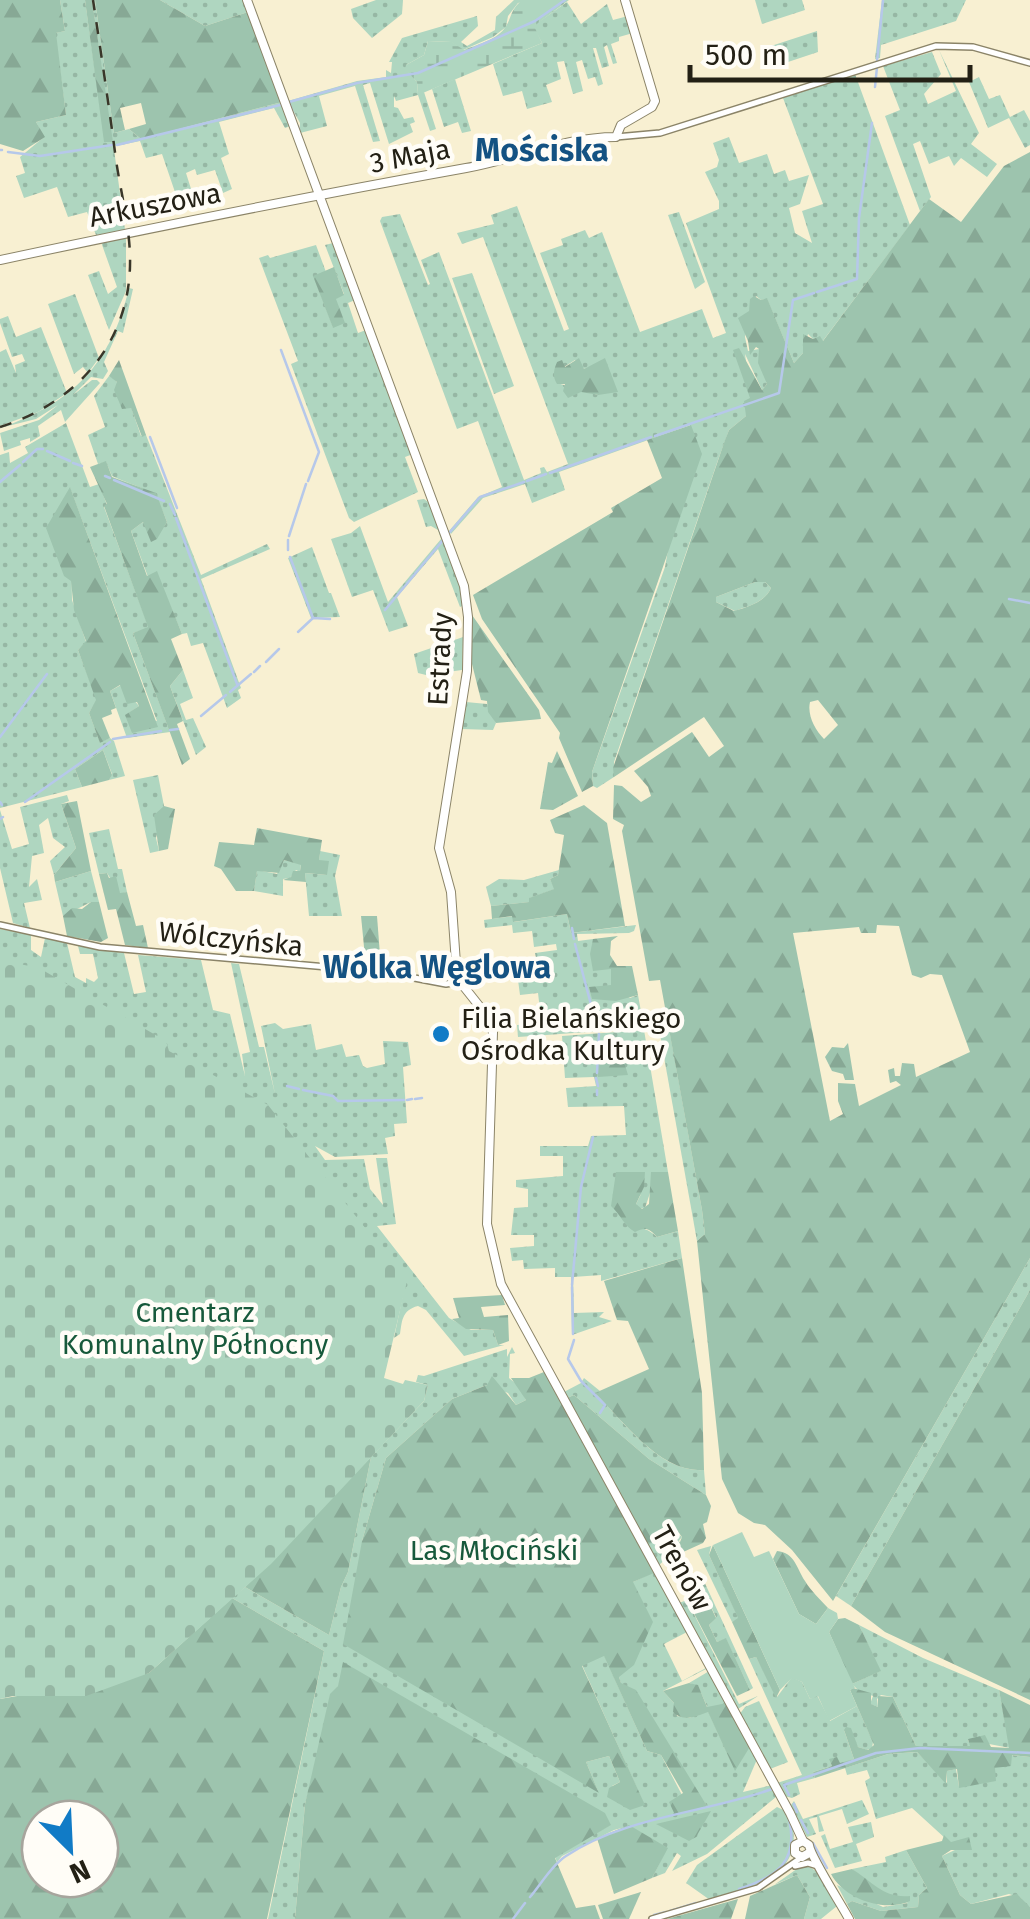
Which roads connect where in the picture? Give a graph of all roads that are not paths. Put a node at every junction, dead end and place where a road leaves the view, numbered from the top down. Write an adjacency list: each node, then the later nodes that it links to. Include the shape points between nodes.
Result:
1 (247, 0): 5 (main road, Estrady)
2 (626, 0): 4 (main road, via 655,102 621,125)
3 (1030, 62): 4 (street, 3 Maja, via 938,46 670,130)
4 (616, 137): 5 (main road, 3 Maja)
5 (319, 195): 6 (main road, Arkuszowa); 8 (main road, Estrady, via 464,586 466,671 439,848 451,892)
6 (0, 260)
7 (0, 925): 8 (street, Wólczyńska, via 100,947)
8 (458, 982): 9 (main road, Trenów, via 492,1026 486,1224 502,1284 795,1824)
9 (798, 1845): 10 (main road); 10 (main road, Trenów, via 809,1845); 12 (street)
10 (805, 1856): 11 (main road); 12 (street)
11 (822, 1868): 12 (street, via 808,1863); 14 (main road)
12 (788, 1869): 13 (street, via 747,1892)
13 (652, 1919)
14 (849, 1919)

